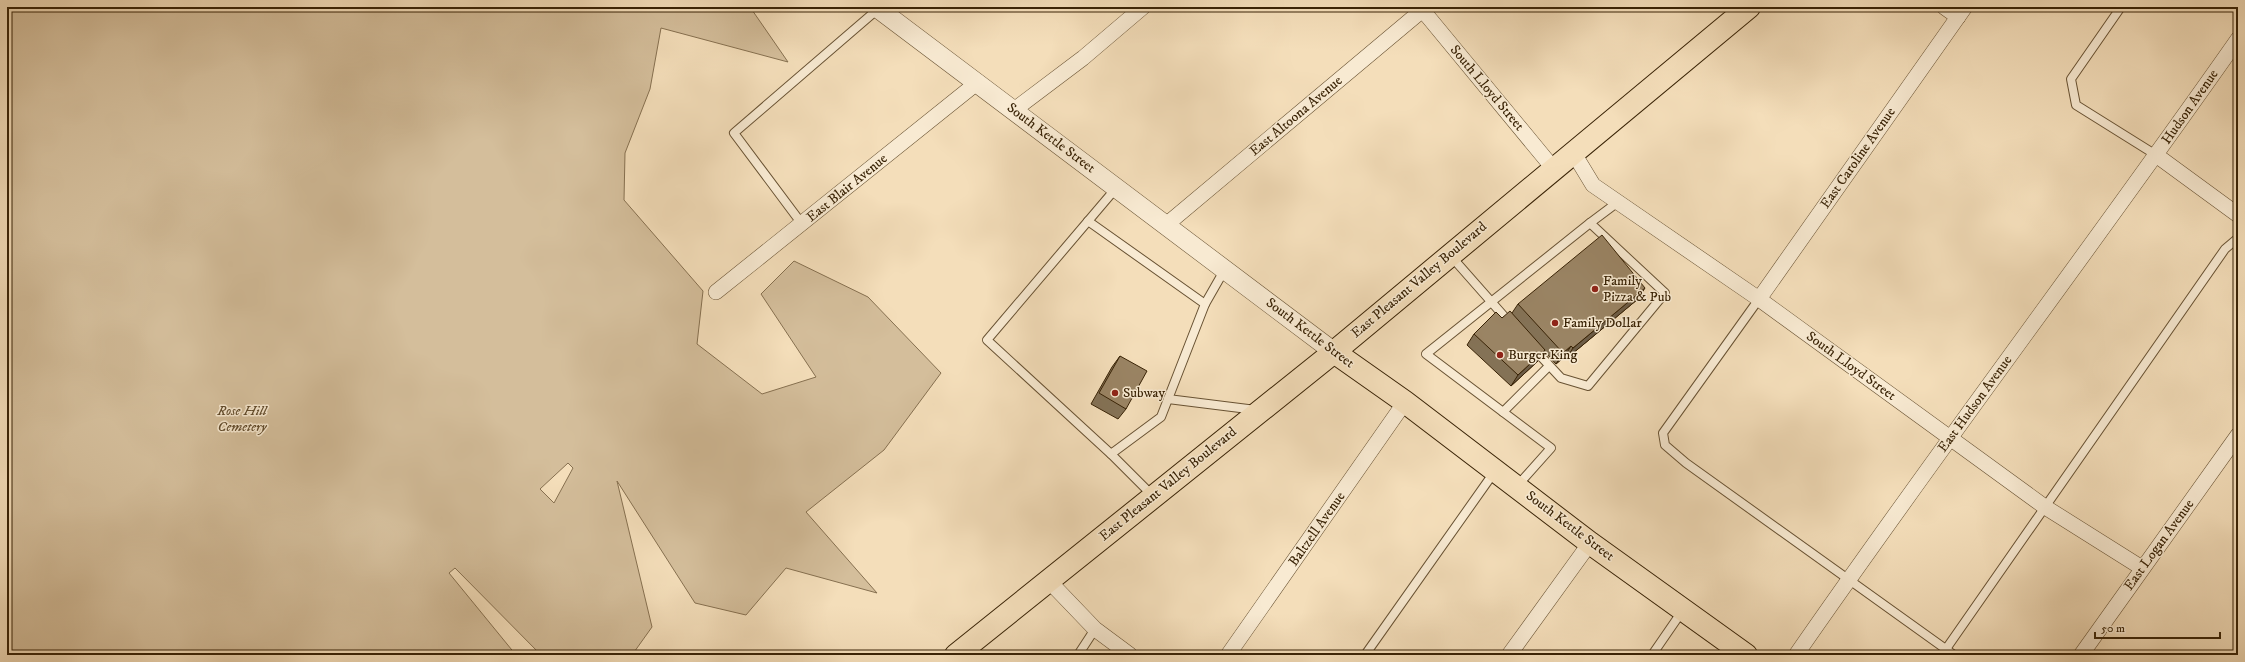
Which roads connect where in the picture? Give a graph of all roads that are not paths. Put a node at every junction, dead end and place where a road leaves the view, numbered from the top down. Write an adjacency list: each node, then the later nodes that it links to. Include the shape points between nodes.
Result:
1 (1143, 7): 10 (street, via 1083,58)
2 (1749, 7): 11 (main road, East Pleasant Valley Boulevard)
3 (1944, 7): 7 (street)
4 (2120, 7): 12 (lane, via 2071,79 2076,105)
5 (877, 8): 9 (street, South Kettle Street); 19 (lane, via 734,133)
6 (1423, 8): 13 (street, South Lloyd Street); 20 (street, East Altoona Avenue)
7 (1961, 12): 25 (street, East Caroline Avenue)
8 (2238, 39): 12 (street, Hudson Avenue)
9 (978, 82): 10 (street, South Kettle Street); 19 (street, East Blair Avenue)
10 (1014, 110): 14 (street, South Kettle Street)
11 (1573, 152): 13 (main road, East Pleasant Valley Boulevard); 15 (street, South Lloyd Street, via 1594,185)
12 (2156, 155): 16 (street); 37 (street, East Hudson Avenue)
13 (1554, 168): 22 (main road, East Pleasant Valley Boulevard)
14 (1117, 187): 17 (lane); 20 (street, South Kettle Street)
15 (1618, 202): 18 (lane); 25 (street, South Lloyd Street)
16 (2238, 215)
17 (1088, 222): 27 (lane); 38 (lane, via 987,340)
18 (1590, 223): 26 (lane); 31 (lane, via 1666,293 1588,386 1561,378)
19 (802, 224): 24 (street, East Blair Avenue)
20 (1166, 225): 23 (street, South Kettle Street)
21 (2238, 238): 42 (lane, via 2226,249)
22 (1450, 255): 26 (lane); 30 (main road, East Pleasant Valley Boulevard)
23 (1225, 270): 27 (lane); 30 (street, South Kettle Street)
24 (716, 292)
25 (1759, 299): 37 (street, South Lloyd Street); 45 (lane, via 1663,433 1665,445 1686,463)
26 (1491, 302): 28 (lane); 35 (lane, via 1426,354)
27 (1205, 304): 32 (lane)
28 (1517, 331)
29 (1528, 342): 31 (lane)
30 (1334, 352): 33 (main road, South Kettle Street); 34 (main road, East Pleasant Valley Boulevard)
31 (1549, 366): 35 (lane)
32 (1168, 399): 34 (lane); 38 (lane, via 1160,417)
33 (1406, 402): 39 (main road, South Kettle Street); 53 (street, Baltzell Avenue)
34 (1260, 410): 41 (main road, East Pleasant Valley Boulevard)
35 (1503, 412): 40 (lane, via 1551,448)
36 (2238, 435): 44 (street, East Logan Avenue)
37 (1950, 439): 42 (street, South Lloyd Street); 45 (street, East Hudson Avenue)
38 (1111, 454): 41 (lane)
39 (1495, 470): 40 (main road, South Kettle Street); 54 (lane)
40 (1517, 487): 43 (main road, South Kettle Street)
41 (1153, 496): 46 (main road, East Pleasant Valley Boulevard)
42 (2045, 506): 44 (street, South Lloyd Street); 49 (lane)
43 (1590, 543): 47 (main road, South Kettle Street); 55 (street)
44 (2142, 568): 60 (street, East Logan Avenue)
45 (1848, 579): 49 (lane); 58 (street, East Hudson Avenue)
46 (1048, 580): 48 (street); 50 (main road, East Pleasant Valley Boulevard)
47 (1684, 610): 56 (lane); 57 (main road, South Kettle Street)
48 (1096, 629): 51 (lane); 52 (street)
49 (1946, 649): 59 (lane)
50 (956, 655)
51 (1078, 655)
52 (1130, 655)
53 (1228, 655)
54 (1365, 655)
55 (1509, 655)
56 (1652, 655)
57 (1746, 655)
58 (1796, 655)
59 (1954, 655)
60 (2081, 655)

